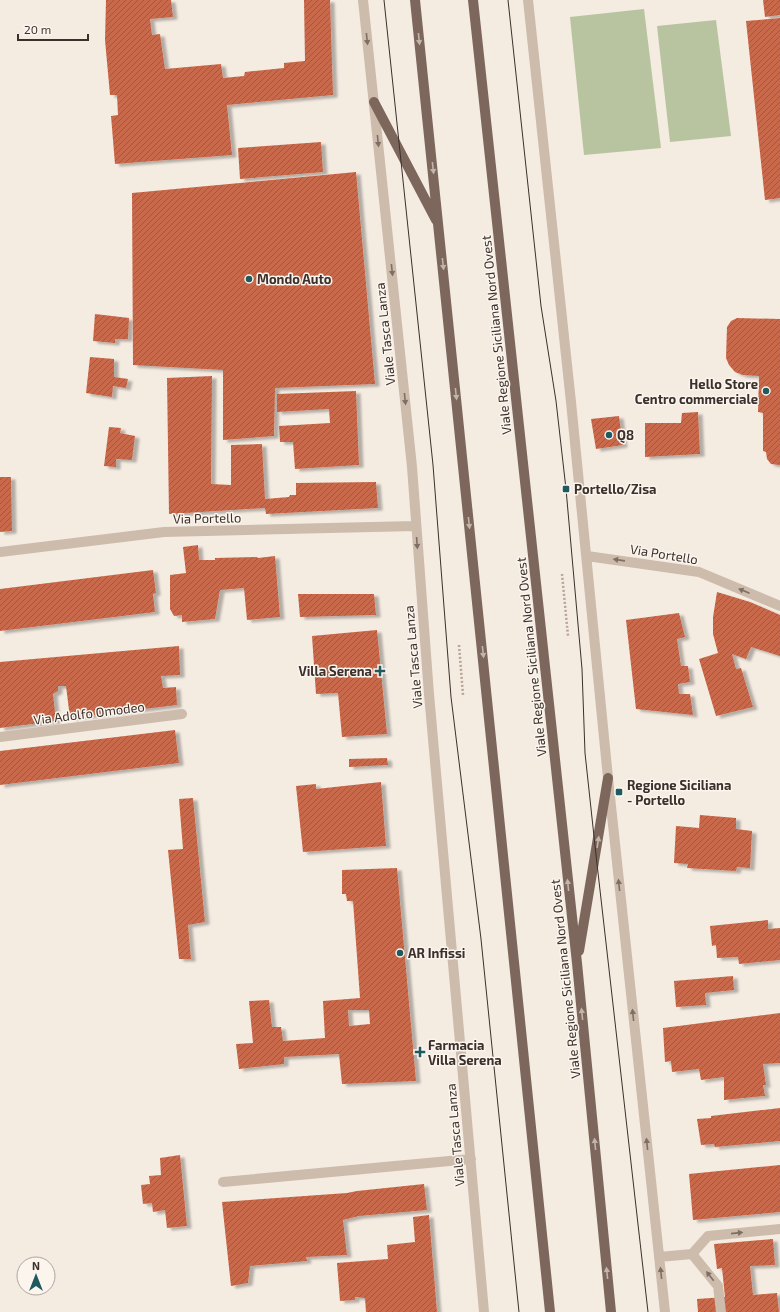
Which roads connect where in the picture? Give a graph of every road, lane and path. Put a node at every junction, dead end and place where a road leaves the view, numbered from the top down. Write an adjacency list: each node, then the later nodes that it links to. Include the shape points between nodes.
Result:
1 (363, 0): 5 (street, Viale Tasca Lanza, one-way to 5)
2 (415, 0): 6 (main road, one-way to 6)
3 (473, 0): 18 (main road, Viale Regione Siciliana Nord Ovest, one-way to 3)
4 (528, 0): 9 (street)
5 (374, 102): 6 (main road); 7 (street, Viale Tasca Lanza, one-way to 7)
6 (439, 226): 25 (main road, one-way to 25)
7 (416, 526): 8 (street, Via Portello, via 164,532); 19 (street, Viale Tasca Lanza, one-way to 19)
8 (0, 552)
9 (587, 556): 11 (street, Via Portello, one-way to 9, via 699,572); 17 (street)
10 (562, 574): 12 (path)
11 (780, 606)
12 (568, 636)
13 (459, 645): 14 (path)
14 (463, 695)
15 (182, 714): 16 (street, Via Adolfo Omodeo)
16 (0, 737)
17 (608, 778): 18 (main road, one-way to 17); 23 (street, one-way to 17)
18 (577, 963): 26 (main road, Viale Regione Siciliana Nord Ovest, one-way to 18)
19 (471, 1159): 20 (street); 24 (street, Viale Tasca Lanza)
20 (222, 1182)
21 (780, 1229): 22 (street, one-way to 21, via 708,1236)
22 (692, 1254): 23 (street); 28 (street, one-way to 22, via 718,1286)
23 (659, 1257): 27 (street, one-way to 23)
24 (484, 1312)
25 (550, 1312)
26 (611, 1312)
27 (665, 1312)
28 (721, 1312)

